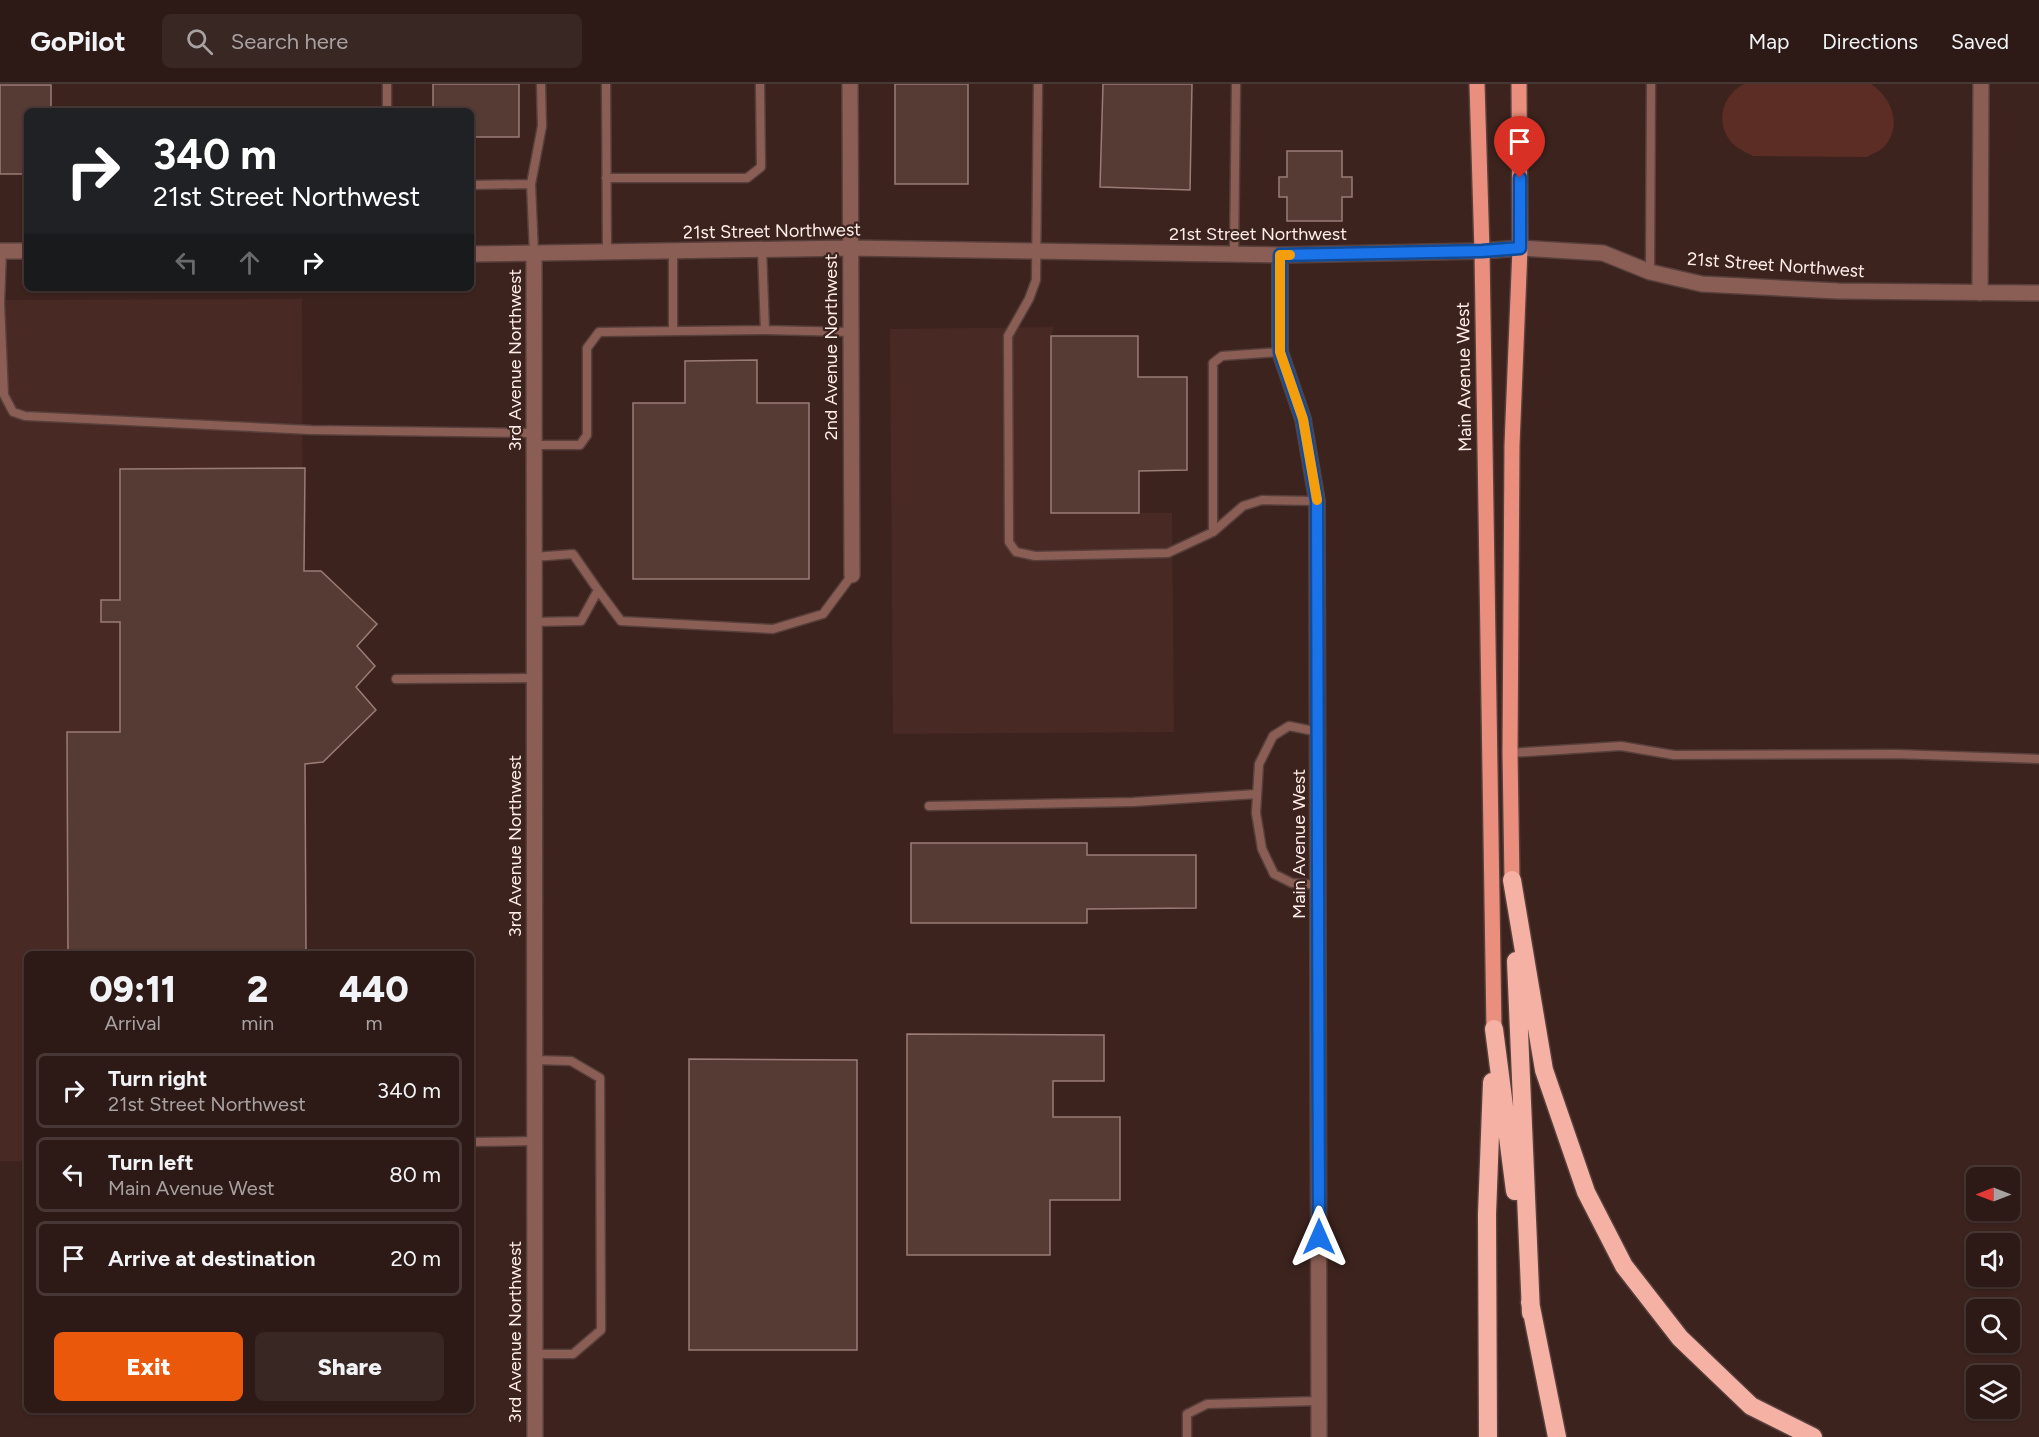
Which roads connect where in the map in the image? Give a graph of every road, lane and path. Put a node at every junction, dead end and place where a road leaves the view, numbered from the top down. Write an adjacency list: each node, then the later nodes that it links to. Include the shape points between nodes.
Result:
1 (387, 84): 12 (lane)
2 (541, 84): 14 (lane, via 542,126)
3 (606, 84): 13 (lane)
4 (760, 84): 13 (lane, via 761,167 747,178)
5 (850, 84): 16 (street, 2nd Avenue Northwest)
6 (1038, 84): 23 (lane)
7 (1236, 84): 27 (lane)
8 (1477, 84): 21 (main road, Main Avenue West)
9 (1519, 84): 17 (main road)
10 (1651, 84): 29 (lane)
11 (1981, 84): 30 (street)
12 (387, 108)
13 (606, 178): 24 (lane)
14 (531, 184): 15 (lane); 26 (lane)
15 (474, 185)
16 (850, 248): 18 (street, 21st Street Northwest); 23 (street, 21st Street Northwest); 34 (street, 2nd Avenue Northwest)
17 (1520, 248): 21 (street, 21st Street Northwest); 29 (street, 21st Street Northwest, via 1603,253); 46 (main road, via 1512,445)
18 (762, 250): 22 (street, 21st Street Northwest); 32 (lane)
19 (1, 251): 20 (street); 36 (lane, via 4,395 13,412 25,417)
20 (24, 251)
21 (1482, 251): 28 (street, 21st Street Northwest); 52 (main road, Main Avenue West)
22 (673, 252): 24 (street, 21st Street Northwest); 33 (lane)
23 (1038, 252): 27 (street, 21st Street Northwest); 38 (lane, via 1036,280 1008,336 1009,542 1016,552 1035,556 1168,553)
24 (607, 253): 26 (street, 21st Street Northwest)
25 (474, 254): 26 (street, 21st Street Northwest)
26 (534, 254): 36 (street, 3rd Avenue Northwest)
27 (1234, 255): 28 (street, 21st Street Northwest)
28 (1280, 255): 35 (street, Main Avenue West)
29 (1650, 272): 30 (street, 21st Street Northwest, via 1702,284 1838,291)
30 (1980, 292): 31 (street, 21st Street Northwest)
31 (2039, 292)
32 (765, 330): 33 (lane); 34 (lane)
33 (673, 331): 36 (lane, via 599,332 587,348 587,435 580,445)
34 (850, 332): 40 (street, 2nd Avenue Northwest)
35 (1280, 352): 37 (street, Main Avenue West, via 1303,419); 38 (lane, via 1222,356 1213,363)
36 (534, 439): 39 (street, 3rd Avenue Northwest)
37 (1317, 501): 38 (lane, via 1262,500 1243,506); 45 (street, Main Avenue West)
38 (1213, 532)
39 (534, 557): 41 (lane, via 573,554); 42 (street, 3rd Avenue Northwest)
40 (852, 575): 41 (lane, via 823,614 773,629 621,621)
41 (598, 590): 42 (lane, via 581,621)
42 (534, 622): 43 (street, 3rd Avenue Northwest)
43 (534, 678): 44 (lane); 53 (street, 3rd Avenue Northwest)
44 (396, 679)
45 (1319, 732): 48 (lane, via 1289,726 1273,736 1259,764); 51 (street, Main Avenue West)
46 (1510, 753): 47 (lane, via 1621,746 1674,755 1896,754); 50 (main road)
47 (2039, 759)
48 (1257, 794): 49 (lane, via 1133,802); 51 (lane, via 1262,849 1274,874 1292,883)
49 (929, 806)
50 (1512, 880): 56 (highway); 64 (highway, via 1544,1070 1586,1192 1624,1266 1680,1338 1751,1406)
51 (1319, 885): 58 (street, Main Avenue West)
52 (1494, 1029): 56 (highway); 62 (highway, via 1487,1214)
53 (534, 1060): 54 (street, 3rd Avenue Northwest); 57 (lane, via 571,1061 600,1078 601,1330 573,1354)
54 (535, 1141): 55 (lane); 57 (street, 3rd Avenue Northwest)
55 (474, 1142)
56 (1531, 1313): 63 (highway)
57 (535, 1354): 59 (street, 3rd Avenue Northwest)
58 (1319, 1401): 60 (lane, via 1207,1404 1187,1414); 61 (street, Main Avenue West)
59 (535, 1437)
60 (1187, 1437)
61 (1319, 1437)
62 (1488, 1437)
63 (1557, 1437)
64 (1813, 1437)

